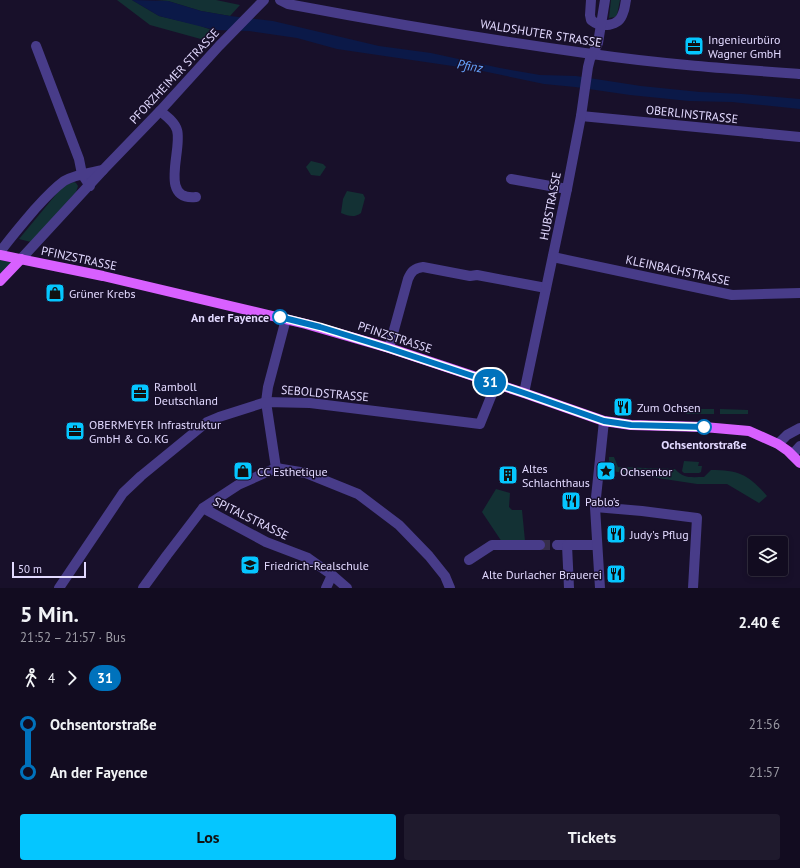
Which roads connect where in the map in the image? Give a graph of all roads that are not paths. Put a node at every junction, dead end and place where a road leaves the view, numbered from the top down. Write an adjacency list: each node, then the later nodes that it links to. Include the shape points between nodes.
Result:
1 (264, 0): 10 (street, PFORZHEIMER STRASSE)
2 (280, 0): 8 (street, WALDSHUTER STRASSE, via 288,4 364,18)
3 (591, 0): 6 (street, via 591,20)
4 (605, 0): 6 (street, HUBSTRASSE)
5 (626, 0): 6 (street, via 623,14 618,20 612,25)
6 (601, 26): 8 (street, HUBSTRASSE)
7 (36, 46): 14 (street, via 79,159)
8 (593, 54): 9 (street, WALDSHUTER STRASSE, via 696,66); 11 (street, HUBSTRASSE, via 587,72)
9 (800, 74)
10 (160, 111): 13 (street, PFORZHEIMER STRASSE); 18 (street, via 177,130 175,185 183,195)
11 (581, 116): 12 (street, OBERLINSTRASSE); 17 (street, HUBSTRASSE)
12 (800, 137)
13 (103, 170): 14 (street); 16 (street, PFORZHEIMER STRASSE)
14 (82, 174): 16 (street); 19 (street, via 64,182 50,193 12,235)
15 (511, 179): 17 (street)
16 (90, 186): 21 (street, PFORZHEIMER STRASSE)
17 (567, 189): 20 (street, HUBSTRASSE)
18 (196, 197)
19 (0, 253): 21 (main road, PFINZSTRASSE)
20 (553, 257): 23 (street, HUBSTRASSE); 24 (street, KLEINBACHSTRASSE, via 732,295)
21 (21, 259): 22 (main road, PFORZHEIMER STRASSE); 25 (main road, PFINZSTRASSE)
22 (0, 281)
23 (546, 288): 26 (street, via 418,267 408,279); 28 (street, HUBSTRASSE)
24 (800, 293)
25 (286, 319): 26 (main road, PFINZSTRASSE); 29 (street)
26 (388, 348): 27 (main road, PFINZSTRASSE)
27 (496, 384): 28 (main road, PFINZSTRASSE); 29 (street, SEBOLDSTRASSE, via 480,424 310,403)
28 (524, 393): 30 (main road, PFINZSTRASSE)
29 (266, 402): 36 (street); 45 (street, SEBOLDSTRASSE, via 207,422 141,476 115,503)
30 (604, 421): 32 (main road, PFINZSTRASSE, via 631,425 749,431); 37 (street)
31 (800, 428): 32 (street)
32 (778, 444): 34 (main road, PFINZSTRASSE)
33 (800, 446): 34 (street)
34 (792, 455): 35 (main road, PFINZSTRASSE)
35 (800, 463)
36 (276, 468): 38 (street, via 238,485); 49 (street, via 306,472 358,494 399,525 429,556 445,576)
37 (595, 507): 42 (street); 52 (street, via 697,518)
38 (203, 508): 44 (street, SPITALSTRASSE, via 266,542 308,558); 46 (street)
39 (540, 545): 43 (street, via 492,545)
40 (557, 545): 41 (street)
41 (567, 545): 42 (street); 50 (street)
42 (597, 545): 51 (street)
43 (469, 560)
44 (332, 575): 47 (street); 48 (street, SPITALSTRASSE)
45 (59, 588)
46 (143, 588)
47 (326, 588)
48 (347, 588)
49 (450, 588)
50 (569, 588)
51 (600, 588)
52 (693, 588)

